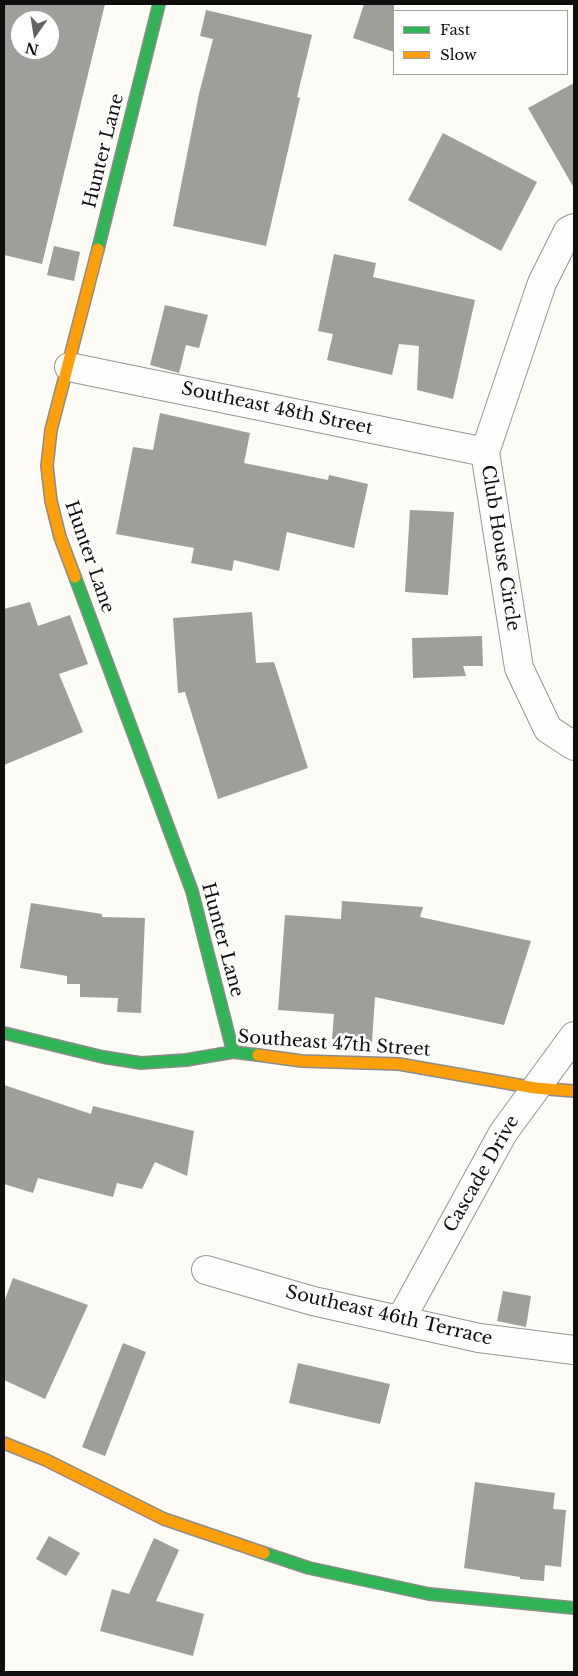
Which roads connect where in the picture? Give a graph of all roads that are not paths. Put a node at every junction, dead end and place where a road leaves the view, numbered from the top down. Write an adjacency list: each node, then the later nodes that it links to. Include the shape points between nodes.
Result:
1 (159, 4): 3 (street, Hunter Lane)
2 (574, 228): 4 (street, Club House Circle, via 568,231 542,283)
3 (69, 367): 4 (street, Southeast 48th Street); 8 (street, Hunter Lane, via 51,430 47,466 51,501 60,536 192,891)
4 (484, 452): 5 (street, Club House Circle, via 518,668 548,729)
5 (574, 746)
6 (4, 1034): 8 (street, Southeast 47th Street, via 141,1063)
7 (574, 1036): 9 (street, Cascade Drive)
8 (233, 1052): 9 (street, Southeast 47th Street, via 302,1061 423,1067)
9 (535, 1088): 10 (street, Southeast 47th Street); 12 (street, Cascade Drive, via 503,1133)
10 (574, 1091)
11 (206, 1270): 12 (street, Southeast 46th Terrace, via 313,1301)
12 (401, 1319): 13 (street, Southeast 46th Terrace, via 479,1338)
13 (574, 1350)
14 (4, 1443): 15 (street, via 46,1460 164,1519 309,1568 429,1594)
15 (574, 1608)

